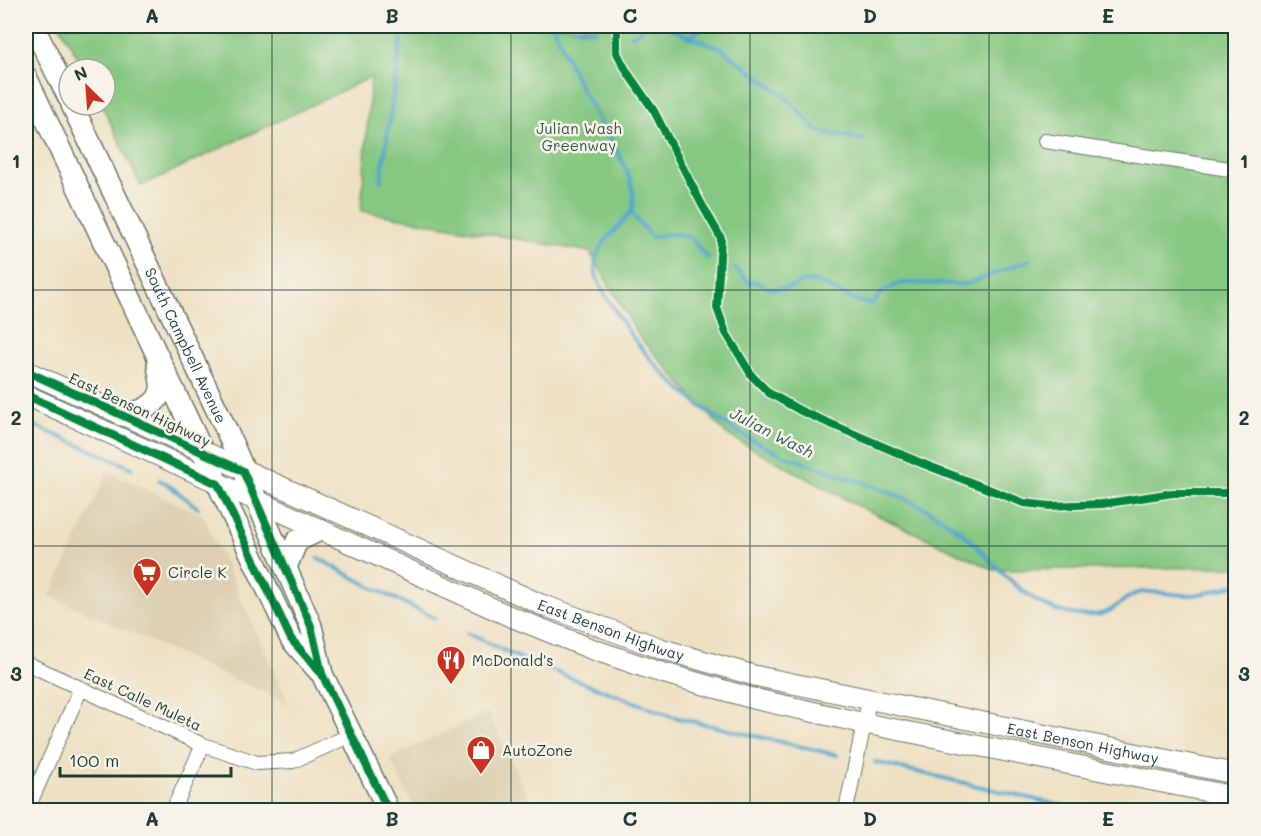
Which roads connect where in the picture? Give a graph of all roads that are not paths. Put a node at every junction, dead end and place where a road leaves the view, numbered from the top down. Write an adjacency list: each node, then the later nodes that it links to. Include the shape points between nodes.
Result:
1 (33, 26): 2 (main road)
2 (57, 74)
3 (26, 77): 7 (main road, South Campbell Avenue)
4 (78, 117): 12 (main road, South Campbell Avenue)
5 (1045, 141): 6 (street)
6 (1236, 170)
7 (156, 353): 10 (main road, via 161,389 156,399 140,412); 11 (main road, South Campbell Avenue)
8 (26, 371): 10 (main road, East Benson Highway)
9 (26, 395): 13 (main road, East Benson Highway)
10 (121, 415): 11 (main road, East Benson Highway)
11 (203, 452): 12 (main road, East Benson Highway); 13 (main road, South Campbell Avenue)
12 (243, 471): 14 (main road, South Campbell Avenue); 20 (main road, East Benson Highway, via 601,628 756,676)
13 (218, 484): 14 (main road, East Benson Highway); 18 (main road, South Campbell Avenue, via 291,639)
14 (256, 501): 15 (main road, East Benson Highway); 16 (main road, South Campbell Avenue)
15 (320, 530): 16 (main road, via 297,541); 21 (main road, East Benson Highway, via 589,648 706,686)
16 (286, 567): 18 (main road, South Campbell Avenue, via 311,626)
17 (26, 663): 19 (street, East Calle Muleta)
18 (322, 674): 22 (main road, South Campbell Avenue)
19 (81, 688): 23 (street, East Calle Muleta); 26 (street)
20 (869, 700): 21 (street); 24 (main road, East Benson Highway)
21 (863, 723): 25 (main road, East Benson Highway); 29 (street)
22 (351, 735): 23 (street, East Calle Muleta, via 293,761 257,763); 28 (main road, South Campbell Avenue)
23 (203, 745): 27 (street)
24 (1236, 774)
25 (1236, 797)
26 (26, 809)
27 (173, 810)
28 (388, 810)
29 (846, 810)

